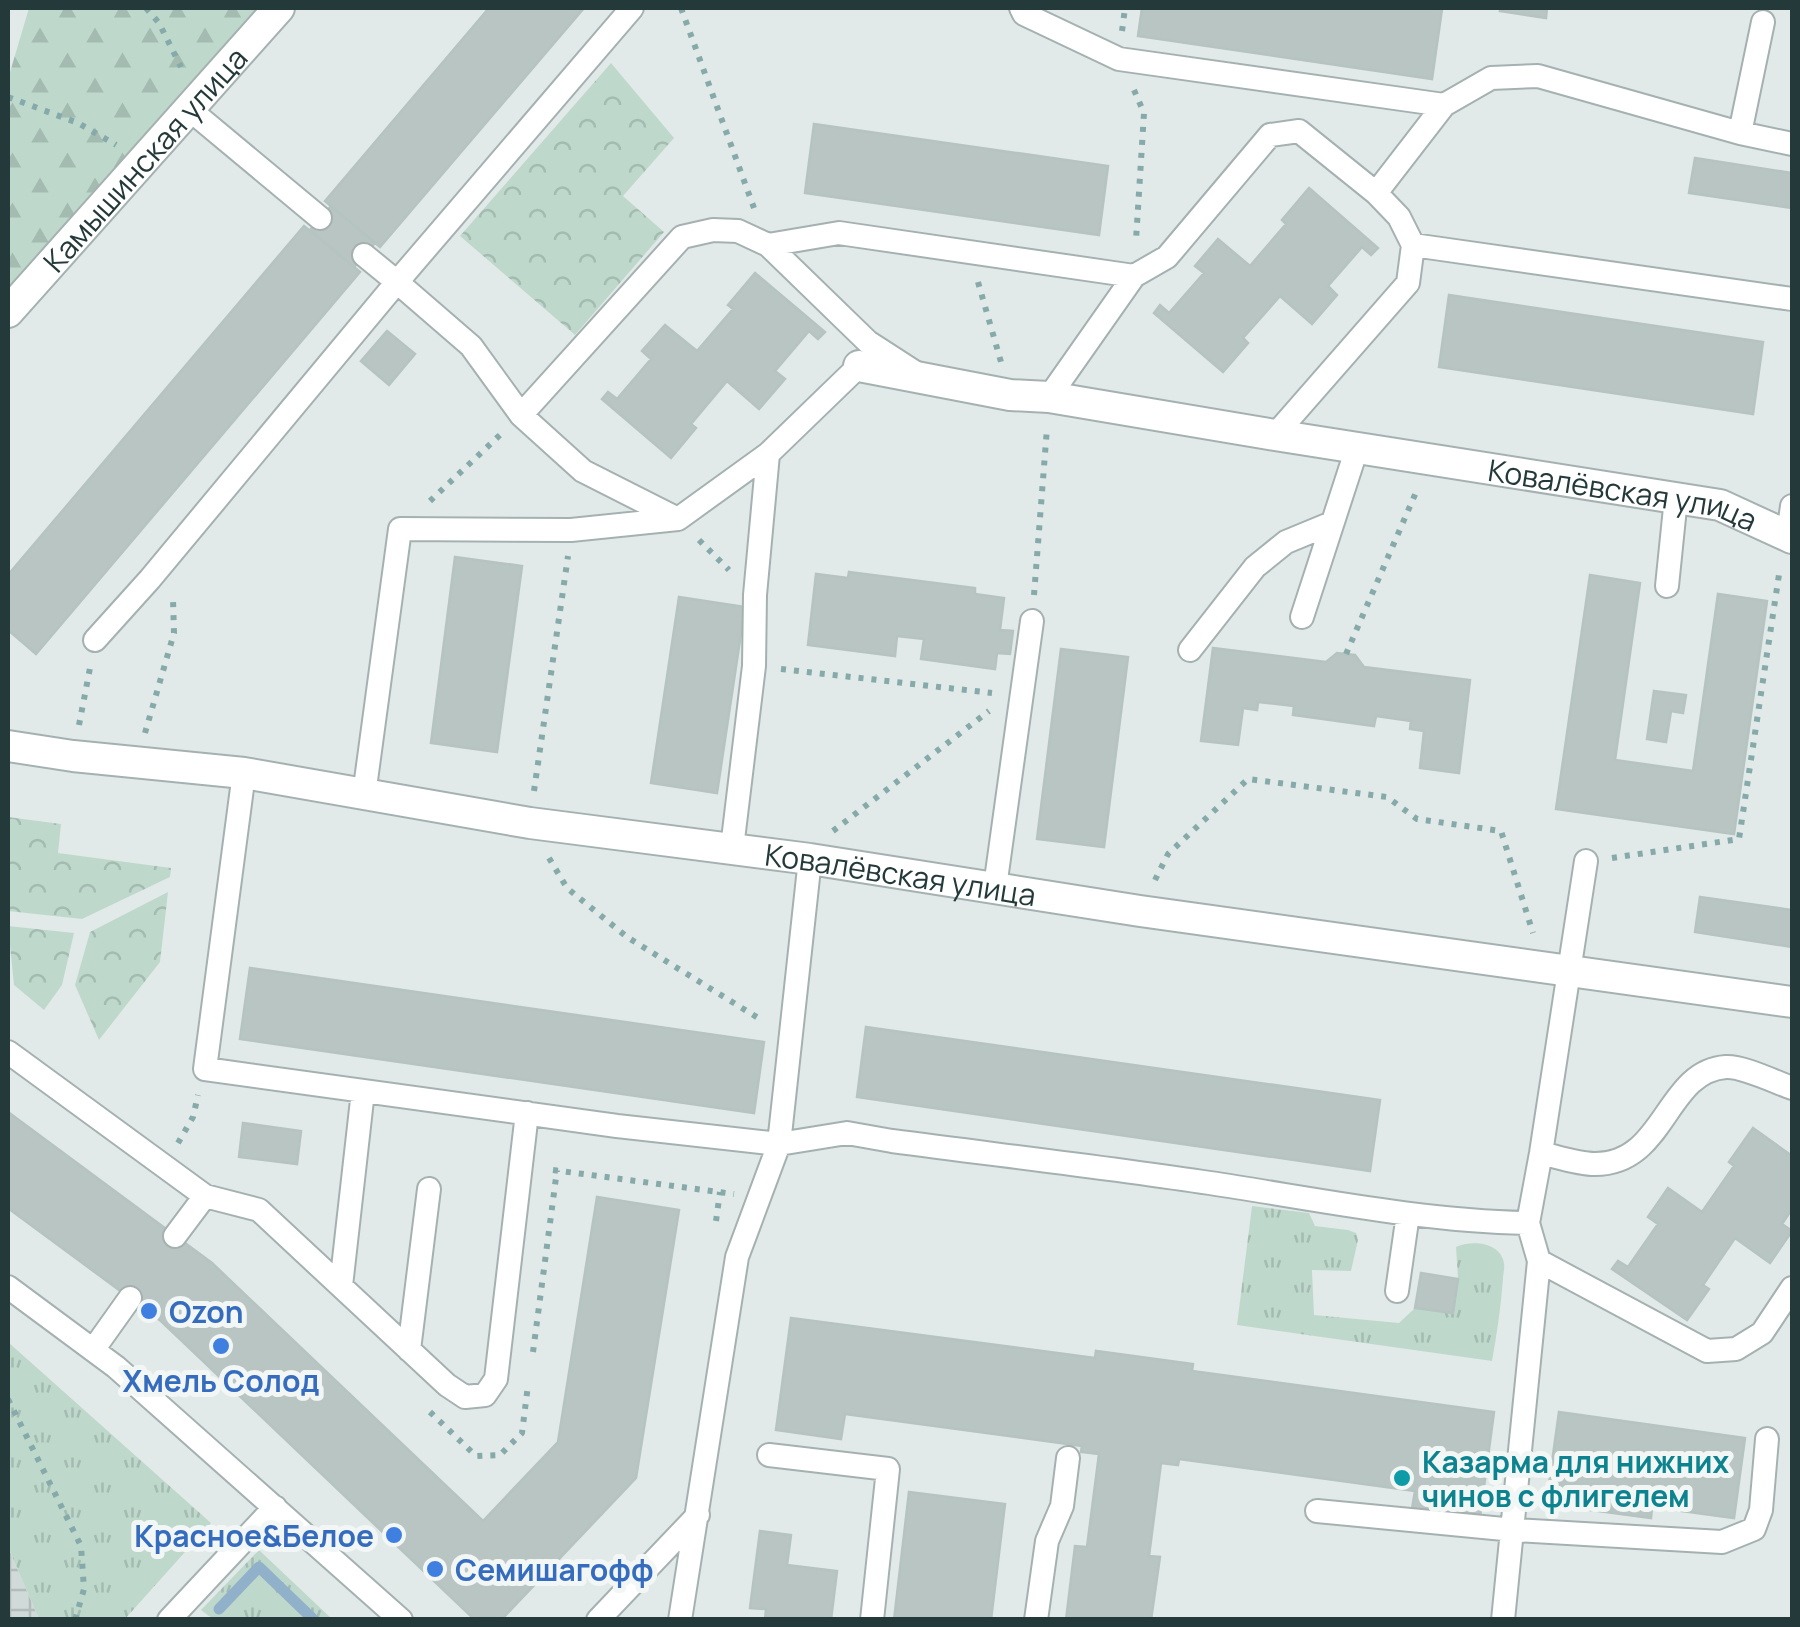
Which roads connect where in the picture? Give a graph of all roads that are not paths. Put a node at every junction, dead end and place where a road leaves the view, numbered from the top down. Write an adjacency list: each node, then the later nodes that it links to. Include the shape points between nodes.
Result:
1 (280, 8): 5 (street, Камышинская улица)
2 (632, 8): 15 (lane)
3 (1021, 8): 6 (lane, via 1119,59)
4 (1764, 22): 7 (lane)
5 (193, 104): 10 (lane); 17 (street, Камышинская улица)
6 (1444, 105): 7 (lane, via 1491,78 1538,76); 9 (lane)
7 (1740, 133): 8 (lane)
8 (1792, 144)
9 (1376, 193): 12 (lane); 14 (lane, via 1299,131 1270,136 1167,257)
10 (320, 218)
11 (768, 245): 14 (lane, via 838,233); 19 (lane, via 868,342); 21 (lane, via 738,231 682,237)
12 (1414, 245): 16 (lane); 22 (lane, via 1408,283)
13 (364, 255): 15 (lane)
14 (1134, 276): 20 (lane)
15 (397, 282): 21 (lane, via 471,346); 32 (lane)
16 (1792, 299)
17 (8, 312)
18 (859, 366): 19 (street, Ковалёвская улица); 24 (lane)
19 (925, 380): 20 (street, Ковалёвская улица)
20 (1050, 397): 22 (street, Ковалёвская улица)
21 (521, 415): 26 (lane, via 583,471)
22 (1275, 436): 23 (street, Ковалёвская улица)
23 (1357, 448): 25 (street, Ковалёвская улица); 27 (lane)
24 (768, 454): 26 (lane); 37 (lane, via 754,666)
25 (1676, 498): 28 (street, Ковалёвская улица); 29 (lane)
26 (678, 519): 36 (lane, via 571,530 400,529)
27 (1332, 522): 30 (lane); 33 (lane, via 1286,542 1255,568)
28 (1791, 527)
29 (1667, 586)
30 (1302, 617)
31 (1032, 621): 40 (lane)
32 (96, 640)
33 (1190, 650)
34 (8, 746): 35 (street, Ковалёвская улица)
35 (244, 773): 36 (street, Ковалёвская улица); 45 (lane, via 205,1070)
36 (364, 795): 37 (street, Ковалёвская улица, via 530,824)
37 (732, 848): 38 (street, Ковалёвская улица)
38 (810, 859): 40 (street, Ковалёвская улица); 47 (lane)
39 (1586, 862): 41 (lane)
40 (994, 888): 41 (street, Ковалёвская улица)
41 (1556, 969): 42 (street, Ковалёвская улица); 48 (lane)
42 (1792, 1002)
43 (8, 1052): 50 (lane)
44 (1792, 1088): 48 (lane, via 1730,1067 1705,1072 1681,1091 1654,1134 1616,1160 1594,1164)
45 (363, 1091): 46 (lane); 56 (lane)
46 (527, 1114): 47 (lane); 61 (lane, via 496,1380 485,1395 465,1397)
47 (779, 1144): 51 (lane, via 847,1133); 67 (lane, via 737,1258)
48 (1541, 1153): 52 (lane)
49 (429, 1188): 61 (lane)
50 (205, 1196): 53 (lane); 56 (lane, via 259,1210)
51 (1408, 1214): 52 (lane); 58 (lane)
52 (1528, 1223): 54 (lane)
53 (176, 1236)
54 (1539, 1261): 57 (lane, via 1707,1352 1736,1349 1762,1333); 68 (lane)
55 (8, 1286): 60 (lane)
56 (341, 1286): 61 (lane)
57 (1792, 1288)
58 (1396, 1291)
59 (130, 1298): 60 (lane)
60 (92, 1350): 65 (lane)
61 (409, 1350)
62 (1768, 1439): 68 (lane, via 1754,1529 1722,1542)
63 (770, 1455): 73 (lane, via 888,1469)
64 (1068, 1458): 74 (lane)
65 (275, 1506): 69 (lane); 70 (lane)
66 (1317, 1512): 68 (lane)
67 (698, 1515): 71 (lane); 72 (lane)
68 (1514, 1530): 75 (lane)
69 (175, 1617)
70 (401, 1620)
71 (598, 1620)
72 (680, 1620)
73 (872, 1620)
74 (1036, 1620)
75 (1503, 1620)

